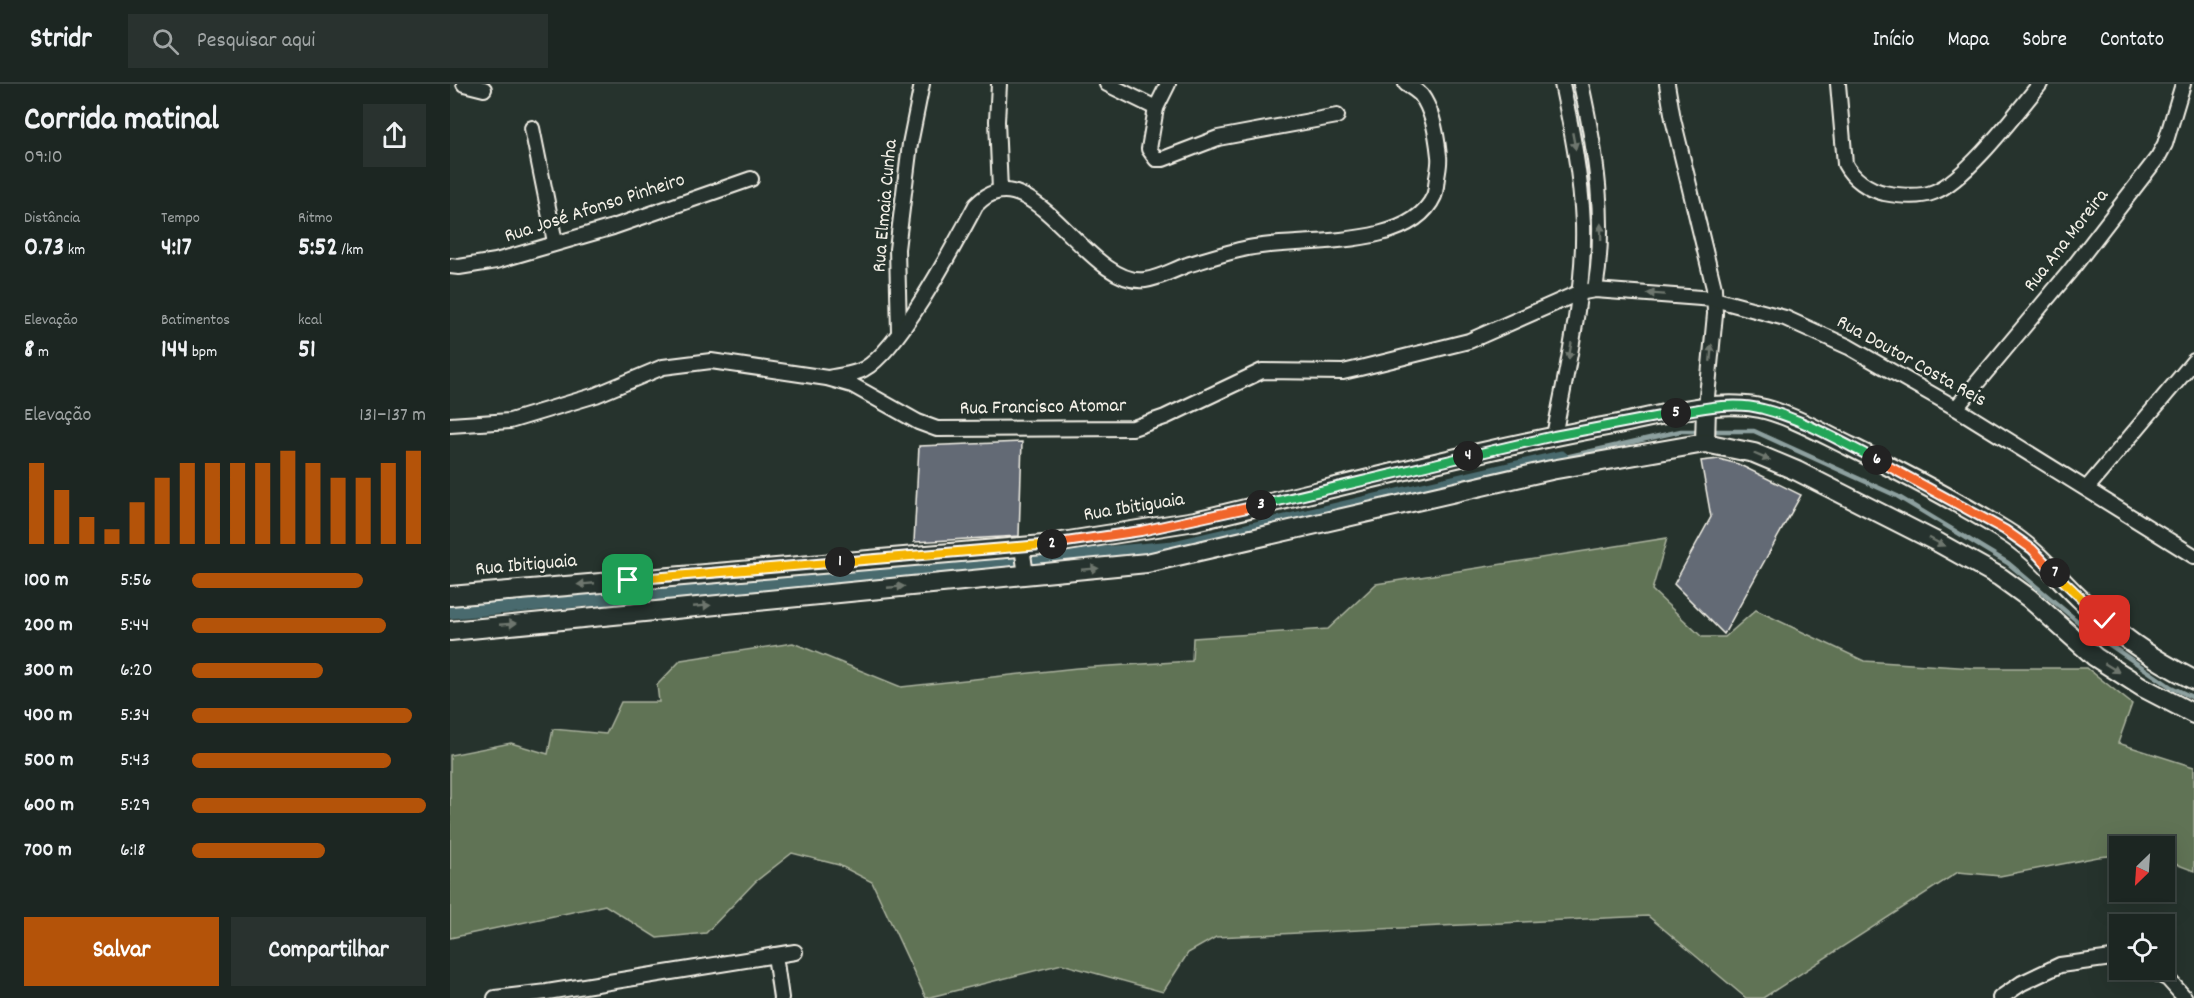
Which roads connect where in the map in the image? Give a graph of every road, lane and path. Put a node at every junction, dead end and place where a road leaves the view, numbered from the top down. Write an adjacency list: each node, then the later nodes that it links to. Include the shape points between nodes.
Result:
1 (464, 84): 13 (street)
2 (922, 84): 24 (street, Rua Elmaia Cunha, via 897,249)
3 (999, 84): 18 (street)
4 (1107, 84): 14 (street)
5 (1167, 84): 14 (street)
6 (1406, 84): 18 (street, via 1421,95 1433,122 1440,158 1434,195 1424,211 1379,235 1250,247 1141,281 1127,279 1105,266 1033,201)
7 (1562, 84): 22 (street, one-way to 22, via 1579,166 1583,226)
8 (1581, 84): 21 (street, one-way to 8, via 1601,239 1599,190)
9 (1667, 84): 23 (street)
10 (1838, 84): 11 (street, via 1845,164 1850,173 1857,181 1880,192 1904,196 1934,192 1960,176)
11 (2040, 84)
12 (2184, 84): 27 (street, Rua Ana Moreira, via 2158,157 2071,270)
13 (484, 88)
14 (1156, 108): 15 (street, via 1149,149 1156,159 1218,138)
15 (1337, 116)
16 (532, 128): 19 (street)
17 (751, 179): 19 (street, Rua José Afonso Pinheiro)
18 (1000, 190): 24 (street, via 976,205)
19 (555, 242): 20 (street, Rua José Afonso Pinheiro, via 496,261)
20 (450, 266)
21 (1595, 290): 22 (street, Rua Doutor Costa Reis); 23 (street, Rua Doutor Costa Reis, one-way to 21)
22 (1578, 293): 26 (street, Rua Francisco Atomar, via 1469,341 1390,361 1343,372 1262,371 1166,417 1133,428 937,429 852,386); 30 (street, one-way to 30)
23 (1714, 299): 27 (street, Rua Doutor Costa Reis, via 1785,318 1849,347); 28 (street, one-way to 23)
24 (899, 332): 26 (street, via 883,354 862,370)
25 (2194, 362): 32 (street)
26 (827, 378): 29 (street, via 711,361 663,367 596,395 510,421)
27 (1956, 408): 32 (street, Rua Doutor Costa Reis)
28 (1706, 413): 30 (main road, Rua Ibitiguaia); 31 (main road); 38 (main road, Rua Ibitiguaia, via 1763,409 1903,473 2032,549 2105,621)
29 (450, 425)
30 (1554, 436): 33 (main road, Rua Ibitiguaia, via 1195,521)
31 (1705, 440): 35 (main road, one-way to 31, via 1147,563 1551,470); 39 (main road, one-way to 39, via 1754,453 1786,467 1950,548 2029,598 2095,657)
32 (2087, 488): 34 (street, Rua Doutor Costa Reis)
33 (1023, 549): 35 (street); 36 (main road, Rua Ibitiguaia, one-way to 36)
34 (2194, 556)
35 (1026, 572): 37 (main road, one-way to 35)
36 (450, 596)
37 (450, 631)
38 (2194, 680)
39 (2194, 714)
40 (795, 952): 41 (street)
41 (775, 955): 44 (street); 45 (street)
42 (2109, 958): 46 (street, via 2060,965)
43 (2169, 980): 47 (street)
44 (495, 998)
45 (781, 998)
46 (2000, 998)
47 (2185, 998)

